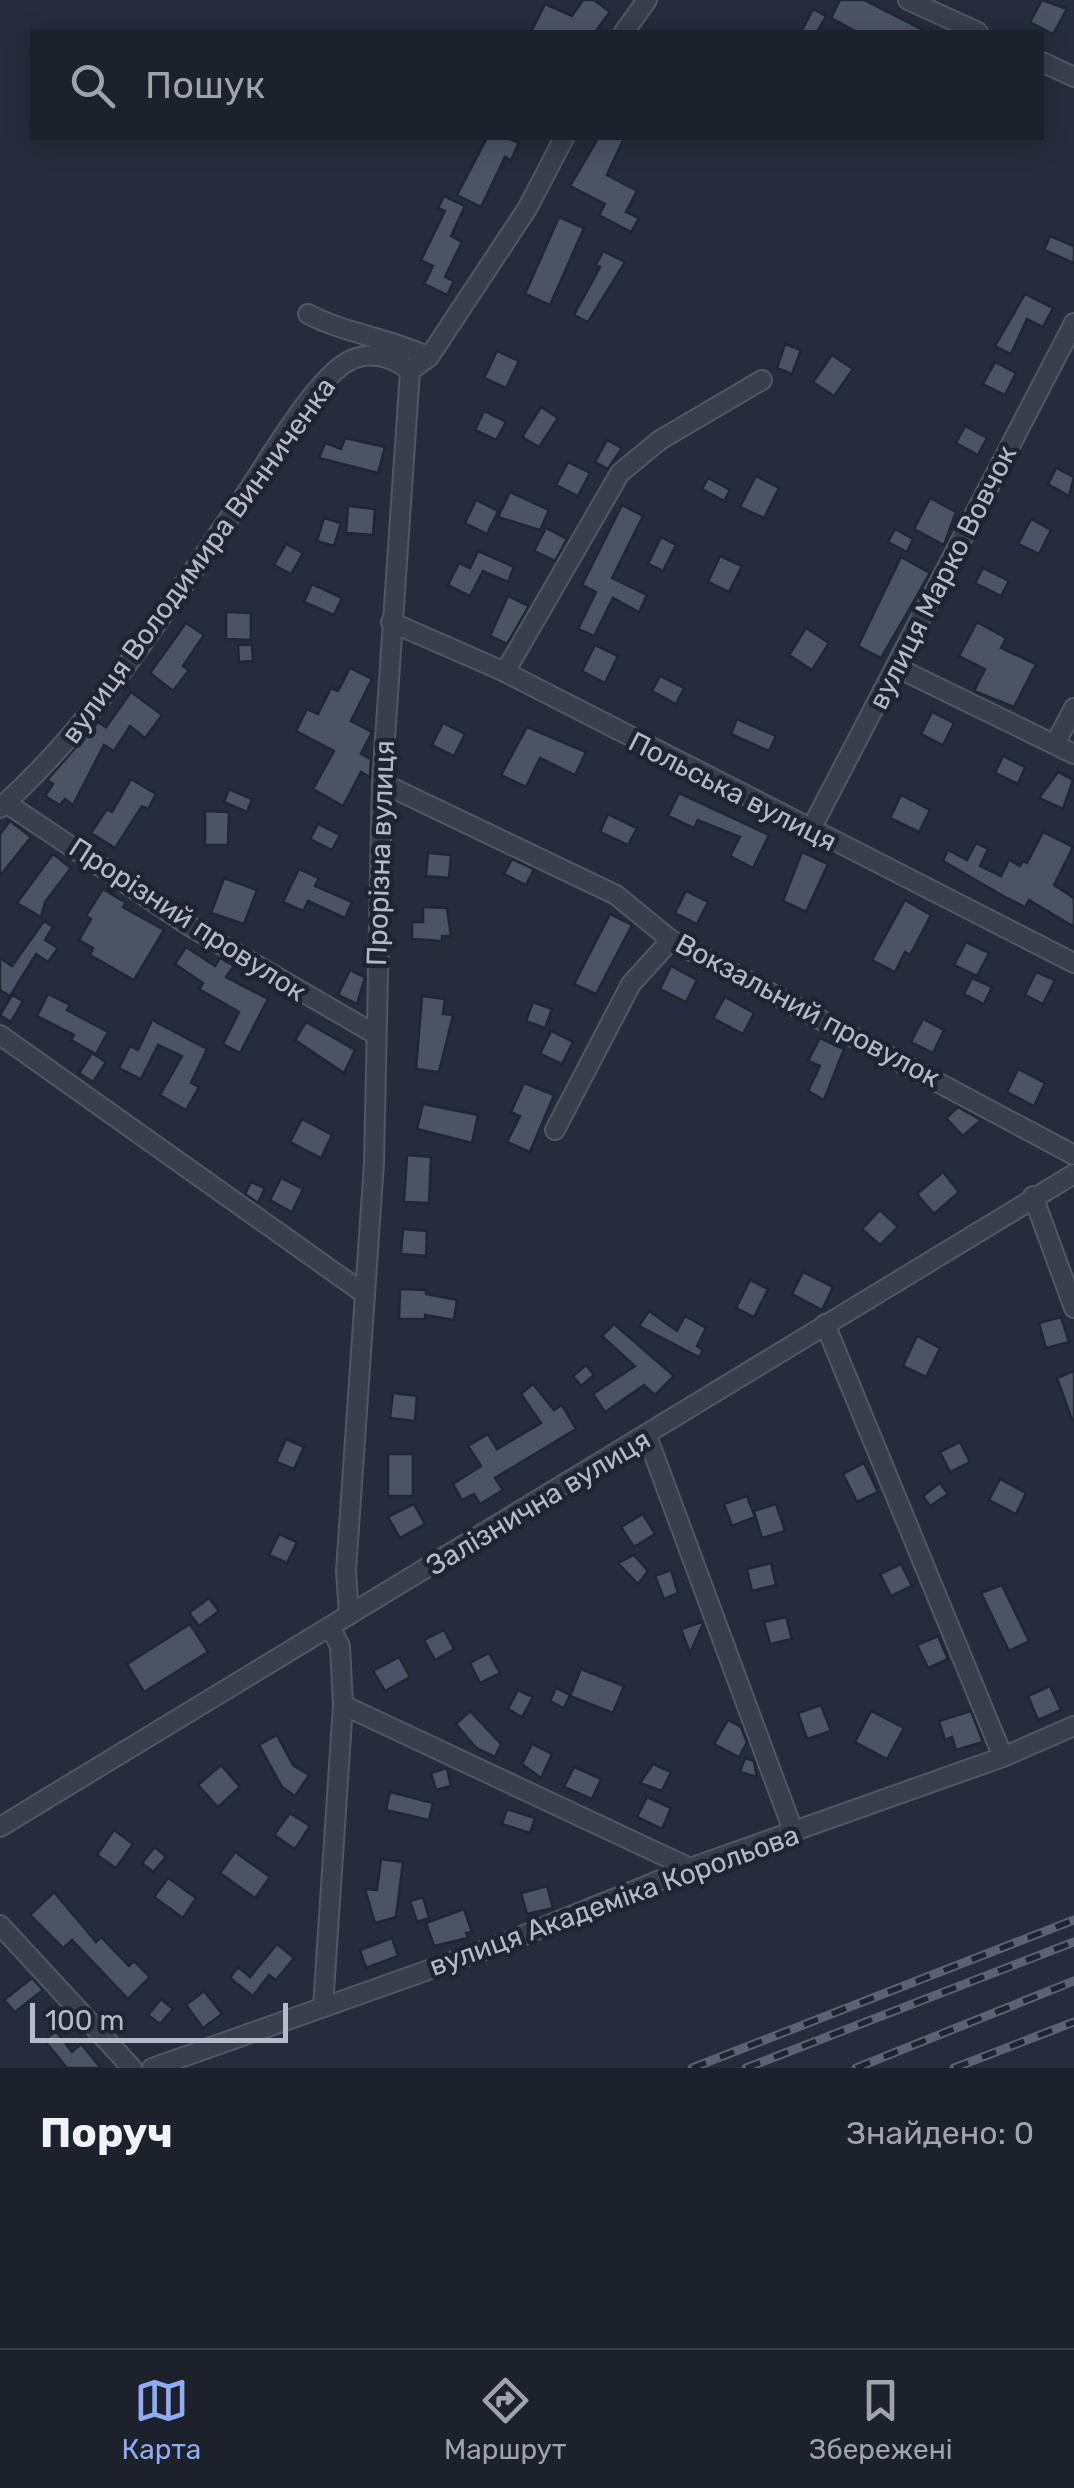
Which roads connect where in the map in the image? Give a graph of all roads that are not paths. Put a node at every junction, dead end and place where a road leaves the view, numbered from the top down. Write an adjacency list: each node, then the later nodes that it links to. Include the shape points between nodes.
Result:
1 (647, 0): 3 (street)
2 (908, 0): 4 (street)
3 (625, 30)
4 (974, 30)
5 (1044, 63): 6 (street)
6 (1074, 77)
7 (563, 140): 10 (street, via 527,209)
8 (308, 314): 10 (street)
9 (1074, 323): 14 (street, вулиця Марко Вовчок)
10 (429, 357): 11 (street)
11 (410, 371): 13 (street, Прорізна вулиця); 20 (street, вулиця Володимира Винниченка, via 369,354 345,363 307,405 74,733)
12 (762, 380): 15 (street, via 660,440 620,473)
13 (391, 622): 15 (street, Польська вулиця); 19 (street, Прорізна вулиця)
14 (896, 667): 17 (street); 21 (street, вулиця Марко Вовчок)
15 (505, 672): 21 (street, Польська вулиця)
16 (1074, 708): 17 (street)
17 (1055, 744): 18 (street)
18 (1074, 754)
19 (382, 783): 22 (street, Вокзальний провулок, via 616,895); 24 (street, Прорізна вулиця)
20 (3, 805): 24 (street, Прорізний провулок)
21 (810, 831): 23 (street, Польська вулиця)
22 (671, 940): 26 (street, via 631,984); 27 (street, Вокзальний провулок)
23 (1074, 963)
24 (373, 1033): 30 (street, Прорізна вулиця, via 374,1163)
25 (0, 1036): 30 (street)
26 (555, 1130)
27 (1074, 1155)
28 (1074, 1174): 29 (street, Залізнична вулиця)
29 (1033, 1196): 31 (street); 32 (street, Залізнична вулиця)
30 (362, 1292): 34 (street, Прорізна вулиця)
31 (1074, 1308)
32 (825, 1324): 33 (street, Залізнична вулиця); 38 (street)
33 (647, 1436): 34 (street, Залізнична вулиця); 40 (street)
34 (349, 1616): 35 (street, Залізнична вулиця)
35 (330, 1627): 36 (street, via 340,1646); 39 (street, Залізнична вулиця)
36 (344, 1706): 41 (street); 43 (street)
37 (1074, 1726): 38 (street, вулиця Академіка Корольова)
38 (1004, 1757): 40 (street, вулиця Академіка Корольова)
39 (0, 1827)
40 (794, 1833): 41 (street, вулиця Академіка Корольова)
41 (690, 1868): 43 (street, вулиця Академіка Корольова)
42 (0, 1926): 44 (street)
43 (323, 2007): 45 (street, вулиця Академіка Корольова)
44 (132, 2068)
45 (152, 2068)

